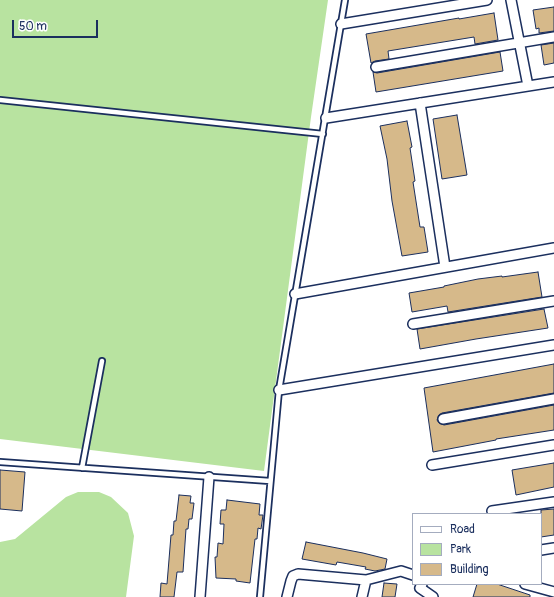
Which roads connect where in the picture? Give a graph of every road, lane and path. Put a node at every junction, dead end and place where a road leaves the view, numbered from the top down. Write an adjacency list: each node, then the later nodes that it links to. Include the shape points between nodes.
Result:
1 (345, 0): 4 (lane)
2 (487, 0): 4 (street)
3 (511, 0): 6 (street)
4 (341, 24): 12 (lane)
5 (554, 37): 6 (street)
6 (519, 43): 7 (street); 9 (street)
7 (376, 67)
8 (554, 82): 9 (street)
9 (528, 86): 11 (street)
10 (0, 100): 13 (lane)
11 (420, 103): 12 (street); 15 (street)
12 (326, 118): 13 (lane)
13 (324, 134): 16 (lane)
14 (554, 248): 15 (street)
15 (446, 267): 16 (street)
16 (295, 294): 21 (lane)
17 (554, 301): 18 (street)
18 (413, 324)
19 (554, 345): 21 (street)
20 (102, 361): 27 (lane)
21 (279, 390): 29 (lane)
22 (554, 399): 23 (street)
23 (443, 419)
24 (554, 445): 26 (street)
25 (0, 462): 27 (lane)
26 (432, 465)
27 (82, 468): 28 (lane)
28 (209, 477): 29 (lane); 39 (street)
29 (270, 481): 40 (lane)
30 (554, 502): 31 (street)
31 (492, 512)
32 (554, 548): 33 (street)
33 (542, 550)
34 (412, 575): 35 (street, via 401,571)
35 (366, 580): 41 (street, via 298,574 293,576); 42 (street)
36 (529, 585): 38 (street)
37 (421, 586): 43 (street); 44 (street)
38 (554, 592)
39 (200, 597)
40 (260, 597)
41 (287, 597)
42 (362, 597)
43 (417, 597)
44 (433, 597)

